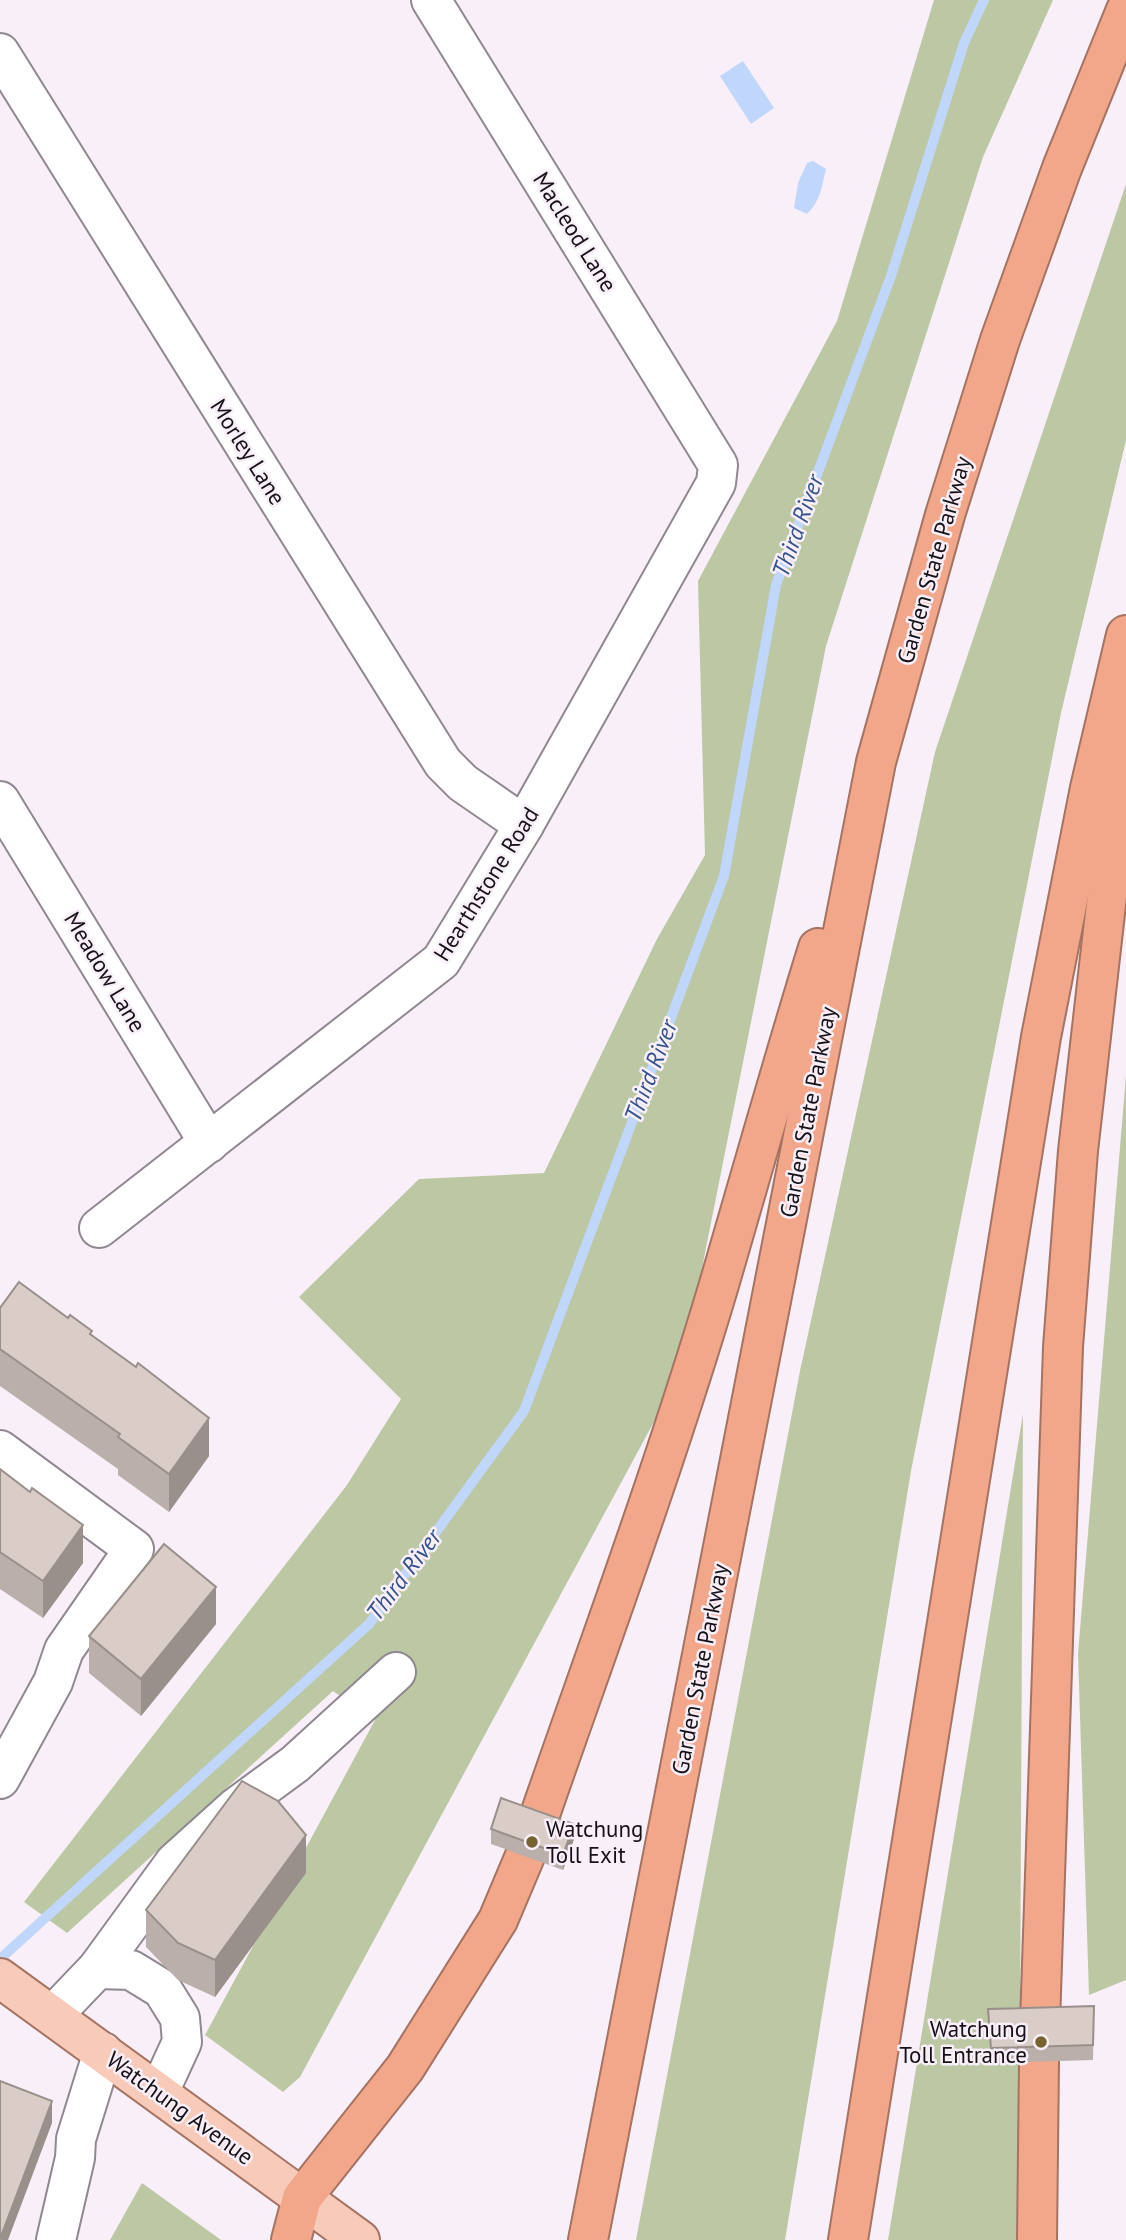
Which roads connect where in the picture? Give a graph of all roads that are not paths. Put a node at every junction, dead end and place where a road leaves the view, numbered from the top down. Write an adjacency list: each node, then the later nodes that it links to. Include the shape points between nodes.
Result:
1 (431, 0): 4 (street, Macleod Lane)
2 (1126, 10): 7 (highway, Garden State Parkway, via 1000,340 945,514)
3 (0, 53): 9 (street, Morley Lane, via 443,763 463,783)
4 (718, 465): 9 (street, Hearthstone Road, via 716,483)
5 (1126, 635): 27 (highway, via 1090,788 1041,1037)
6 (1126, 727): 18 (highway, via 1078,1151 1063,1347)
7 (876, 762): 22 (highway, via 754,1155 718,1289 530,1841 498,1920 405,2068); 26 (highway, Garden State Parkway)
8 (0, 801): 10 (street, Meadow Lane)
9 (524, 825): 10 (street, Hearthstone Road, via 441,961)
10 (209, 1143): 11 (street, Hearthstone Road)
11 (99, 1228)
12 (0, 1450): 14 (street, via 134,1549 64,1650 53,1682)
13 (396, 1672): 15 (street, via 295,1764 235,1808 176,1861)
14 (0, 1779)
15 (97, 1969): 17 (street); 21 (street, via 131,1970 162,1989 180,2018 182,2042)
16 (10, 1985): 17 (main road, Watchung Avenue)
17 (53, 2015): 19 (main road, Watchung Avenue)
18 (1040, 2022)
19 (103, 2052): 21 (main road, Watchung Avenue); 23 (street, via 76,2139)
20 (1039, 2062): 28 (highway)
21 (159, 2092): 22 (main road, Watchung Avenue)
22 (302, 2197): 24 (highway); 25 (main road, Watchung Avenue)
23 (56, 2240)
24 (291, 2240)
25 (360, 2240)
26 (588, 2240)
27 (848, 2240)
28 (1037, 2240)

